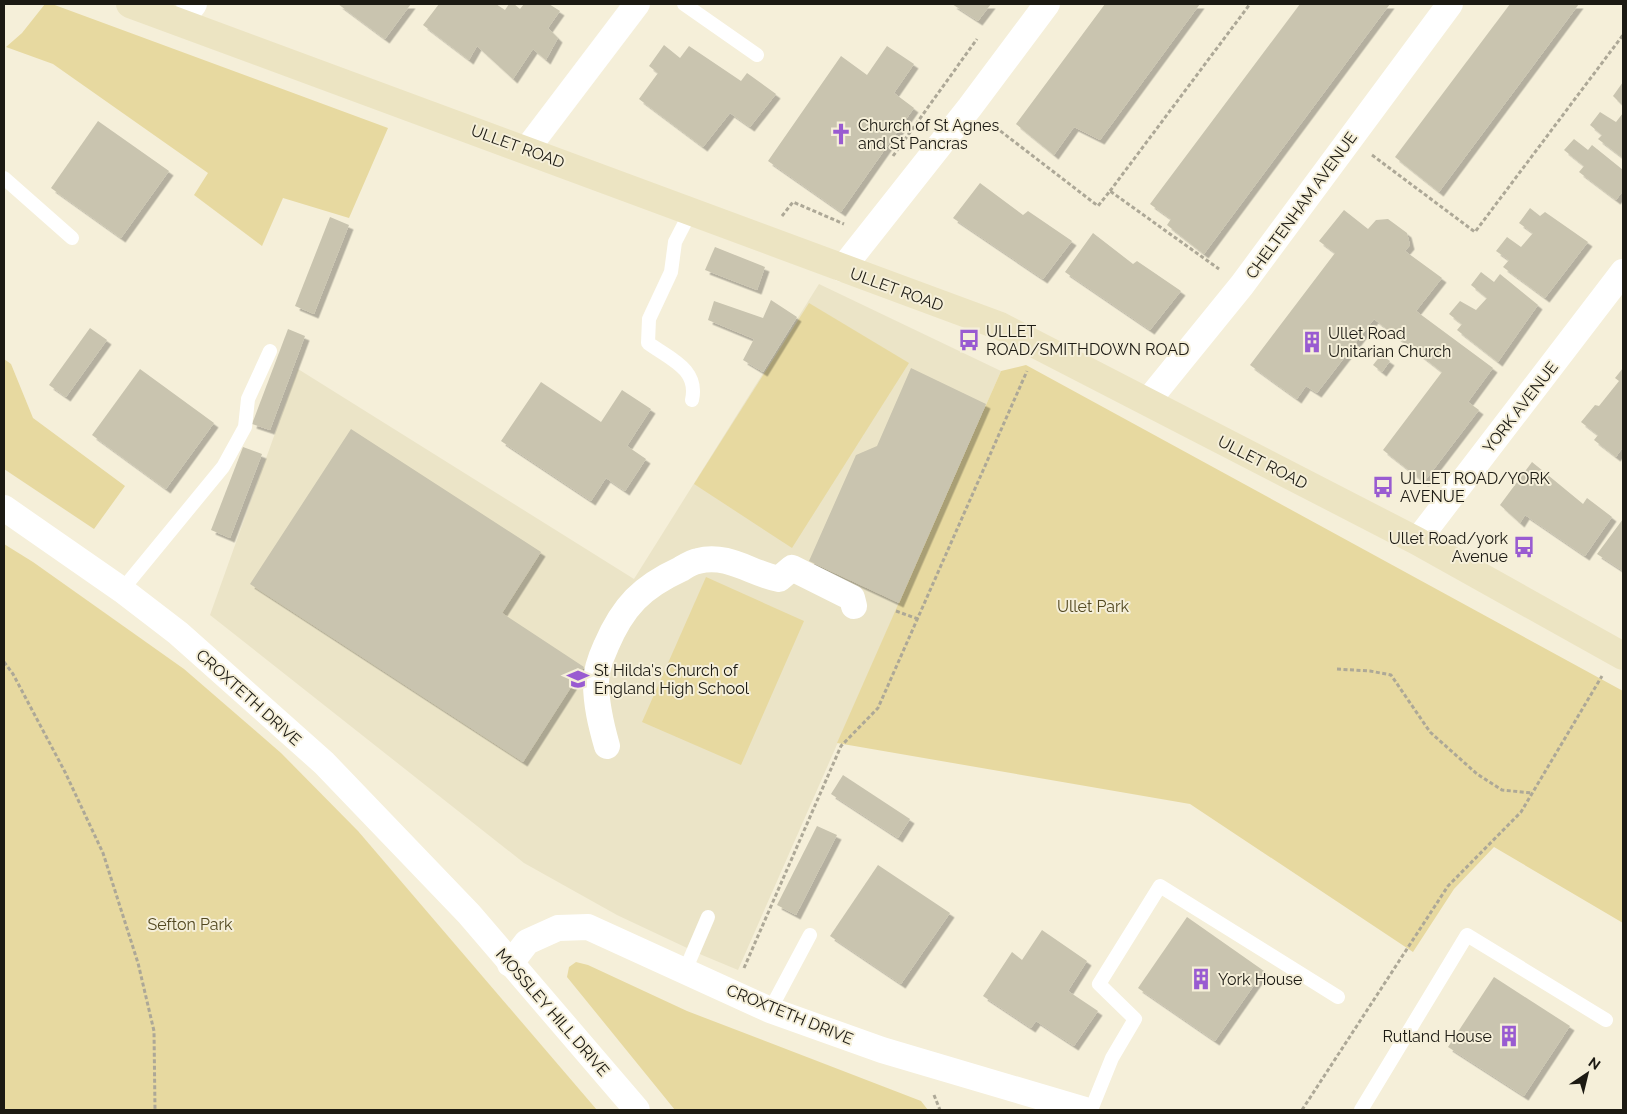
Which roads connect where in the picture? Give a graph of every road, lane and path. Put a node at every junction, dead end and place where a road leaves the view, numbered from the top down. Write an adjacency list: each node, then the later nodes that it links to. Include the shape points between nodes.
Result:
1 (130, 4): 7 (main road, ULLET ROAD)
2 (637, 4): 13 (street)
3 (684, 4): 10 (lane)
4 (1047, 4): 11 (street)
5 (1250, 4): 16 (path)
6 (1450, 4): 12 (street, CHELTENHAM AVENUE)
7 (187, 13): 13 (main road, ULLET ROAD)
8 (1623, 35): 12 (path, via 1476,232)
9 (977, 39): 14 (path)
10 (757, 55)
11 (970, 107): 16 (path, via 1098,206); 21 (street)
12 (1350, 138): 23 (street, CHELTENHAM AVENUE)
13 (527, 149): 17 (main road, ULLET ROAD)
14 (890, 160)
15 (4, 178): 19 (lane)
16 (1110, 191): 23 (path)
17 (691, 211): 20 (main road, ULLET ROAD); 26 (lane, via 675,242 671,272 649,320 648,343 687,371 695,386)
18 (850, 216): 20 (path, via 844,224 793,202)
19 (72, 238)
20 (765, 240): 21 (main road, ULLET ROAD)
21 (842, 269): 24 (main road, ULLET ROAD, via 1000,326)
22 (1623, 272): 29 (street, YORK AVENUE)
23 (1242, 286): 27 (street, CHELTENHAM AVENUE)
24 (1038, 346): 27 (main road, ULLET ROAD); 33 (path)
25 (270, 350): 30 (lane, via 248,398 245,427 223,467)
26 (692, 400)
27 (1147, 402): 29 (main road, ULLET ROAD)
28 (4, 508): 30 (street, CROXTETH DRIVE)
29 (1416, 541): 34 (main road, ULLET ROAD)
30 (122, 590): 39 (street, CROXTETH DRIVE, via 178,634 324,763)
31 (854, 606): 37 (street, via 852,598 792,568 779,579 739,564 699,560 652,583 626,608 601,657 596,680 598,714)
32 (896, 611): 33 (path)
33 (918, 619): 44 (path, via 878,708 841,746)
34 (1620, 654): 38 (path)
35 (4, 662): 48 (path, via 65,772 103,853 138,963 154,1031)
36 (1337, 669): 38 (path, via 1391,675 1430,732 1477,774 1502,790)
37 (606, 746)
38 (1532, 793): 52 (path, via 1521,812 1448,886)
39 (469, 914): 42 (street, MOSSLEY HILL DRIVE)
40 (708, 917): 43 (lane)
41 (810, 935): 46 (lane)
42 (510, 964): 43 (street, CROXTETH DRIVE, via 527,942 558,928 588,927); 49 (street, MOSSLEY HILL DRIVE)
43 (684, 972): 44 (street, CROXTETH DRIVE)
44 (735, 992): 46 (street, CROXTETH DRIVE)
45 (1338, 996): 51 (lane, via 1160,886 1099,984 1135,1019 1112,1058)
46 (770, 1010): 50 (street, CROXTETH DRIVE, via 882,1050)
47 (1606, 1020): 53 (lane, via 1467,935)
48 (155, 1110)
49 (637, 1110)
50 (1085, 1110)
51 (1091, 1110)
52 (1302, 1110)
53 (1362, 1110)

